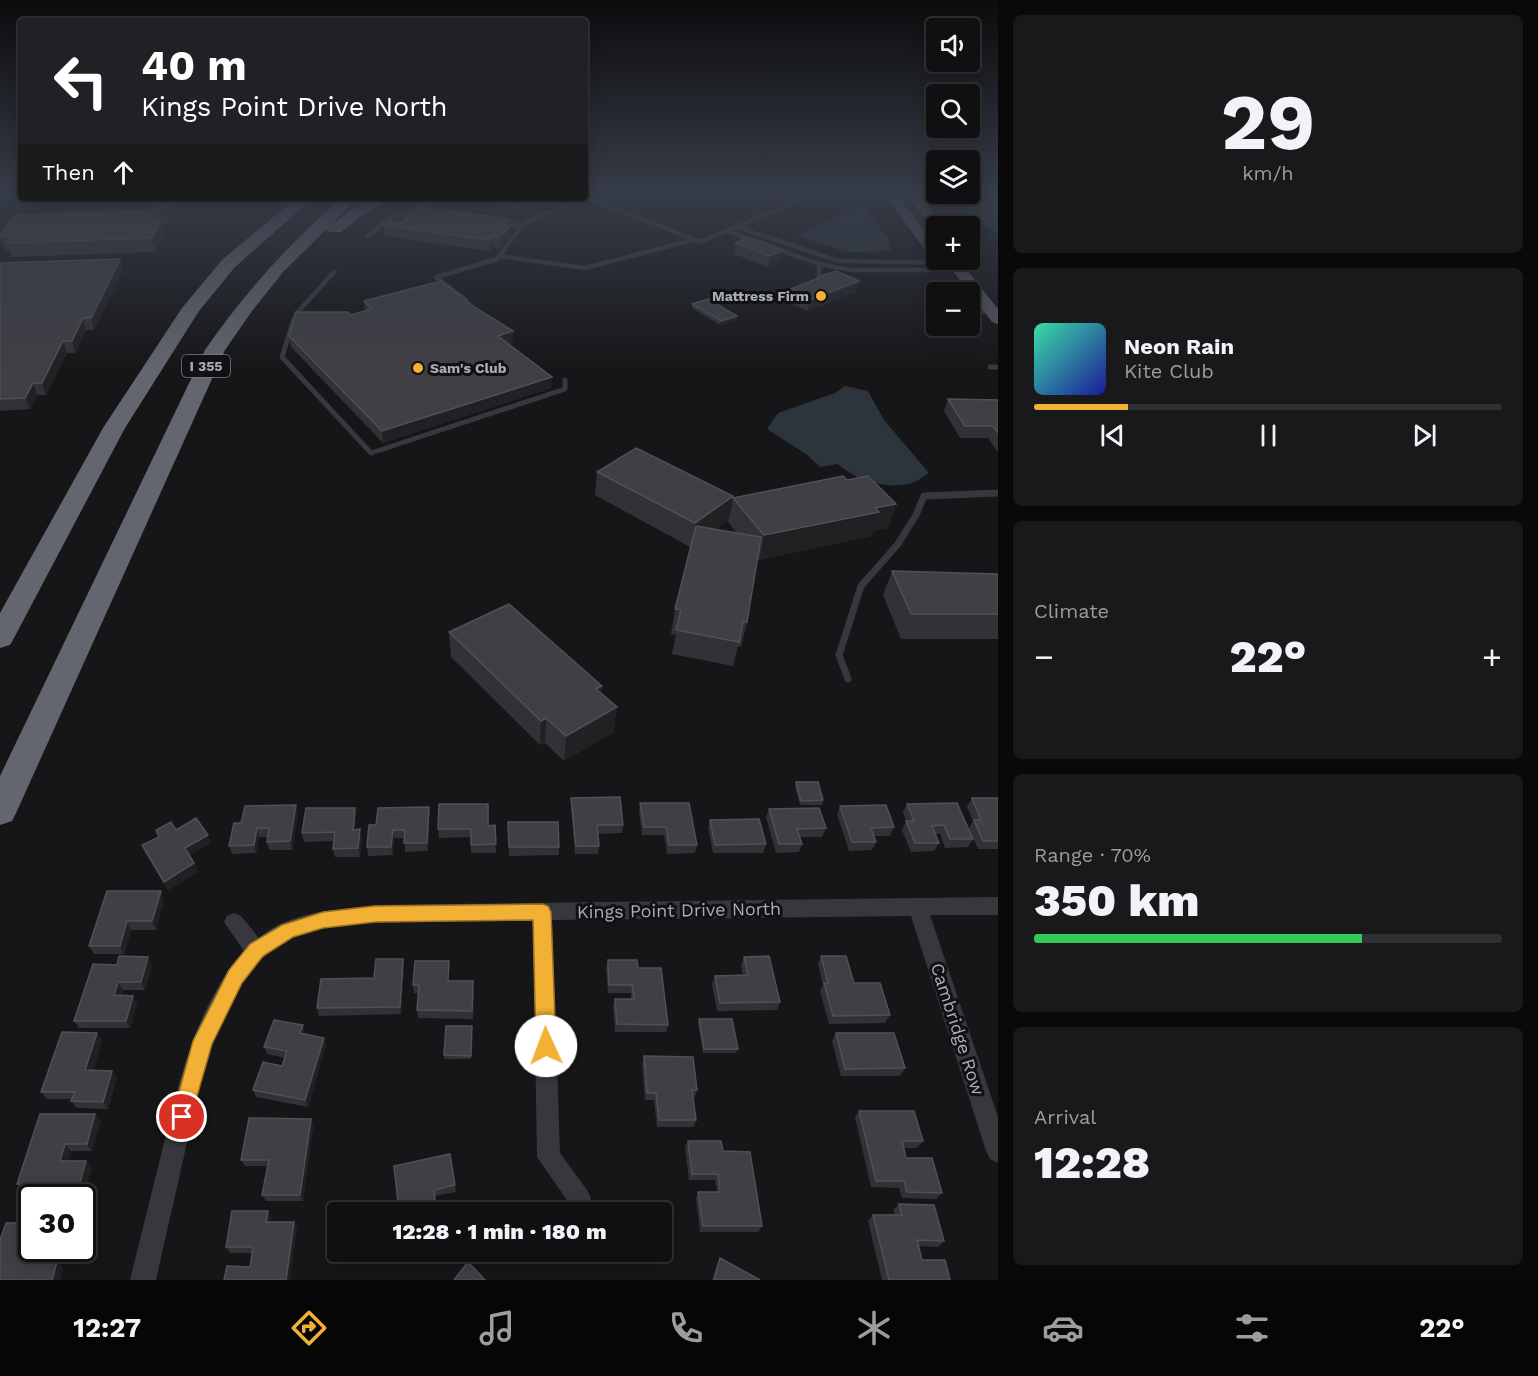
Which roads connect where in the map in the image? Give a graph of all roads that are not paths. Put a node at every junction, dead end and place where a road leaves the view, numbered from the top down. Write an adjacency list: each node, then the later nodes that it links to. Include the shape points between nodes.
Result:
1 (238, 251): 11 (highway)
2 (243, 251): 11 (highway, I 355)
3 (292, 251): 24 (highway, I 355, via 242,309 215,350)
4 (311, 251): 24 (highway, via 260,310 228,361)
5 (502, 251): 9 (lane)
6 (652, 251): 9 (lane, via 585,268)
7 (781, 251): 12 (lane)
8 (808, 251): 10 (lane, via 838,261)
9 (498, 256): 17 (lane, via 479,266 436,277)
10 (926, 263)
11 (228, 264): 25 (highway, I 355, via 191,308 114,428)
12 (819, 264): 14 (lane); 14 (lane, via 819,277)
13 (926, 265): 14 (lane)
14 (851, 270)
15 (960, 270): 19 (main road)
16 (334, 272): 22 (lane, via 296,314 282,357 371,453 565,389)
17 (466, 300)
18 (980, 313): 19 (lane)
19 (995, 315)
20 (990, 367): 21 (lane)
21 (998, 367)
22 (565, 380)
23 (998, 493): 26 (lane, via 924,496 898,544 861,586 839,655)
24 (115, 568): 27 (highway, I 355)
25 (0, 638)
26 (848, 679)
27 (0, 811)
28 (998, 906): 29 (street, Kings Point Drive North)
29 (918, 907): 30 (street, Kings Point Drive North); 33 (street, Cambridge Row)
30 (542, 912): 32 (street, Kings Point Drive North, via 375,914 323,920 288,931); 34 (street, via 549,1157)
31 (234, 922): 32 (street)
32 (256, 950): 35 (street, Kings Point Drive North, via 236,976 193,1070)
33 (998, 1151)
34 (579, 1198)
35 (143, 1280)

